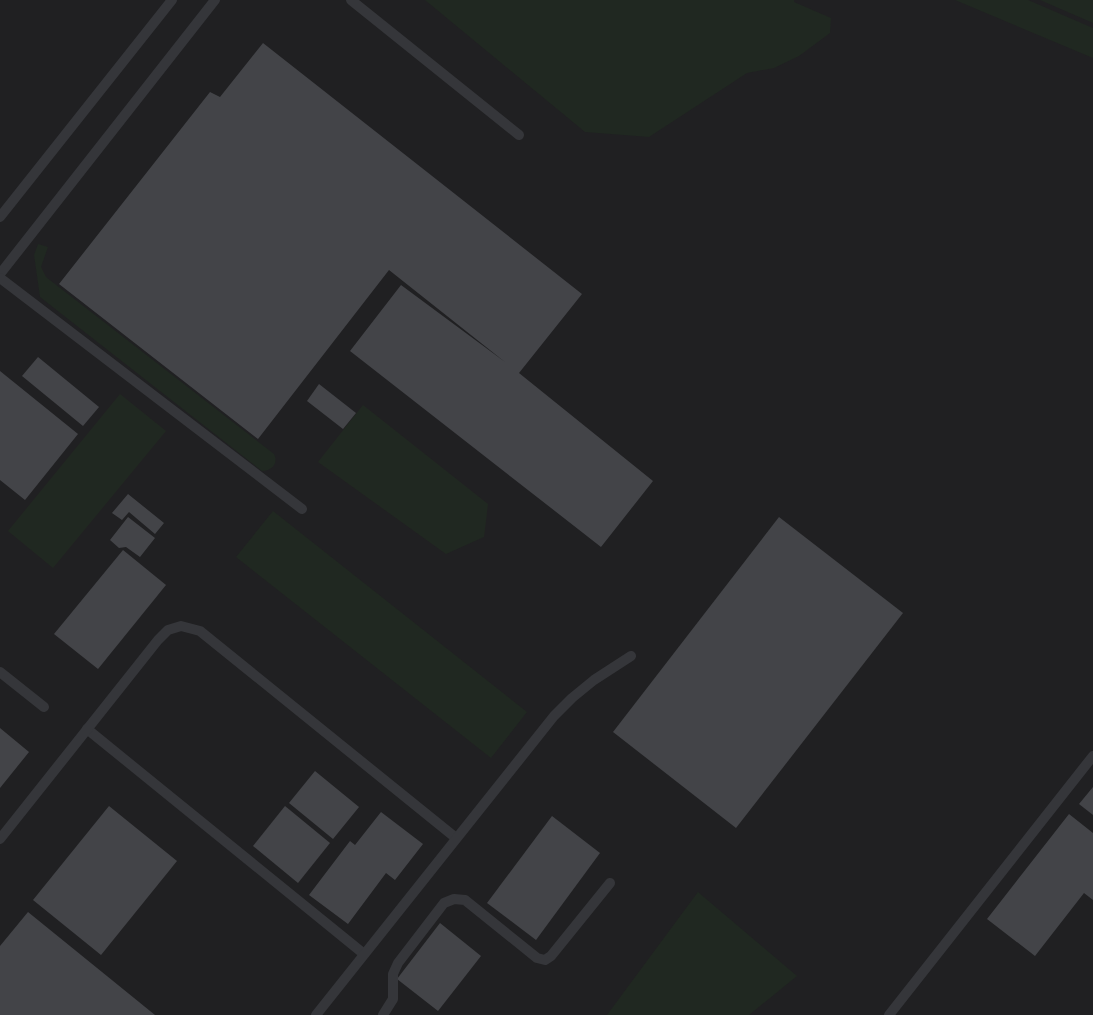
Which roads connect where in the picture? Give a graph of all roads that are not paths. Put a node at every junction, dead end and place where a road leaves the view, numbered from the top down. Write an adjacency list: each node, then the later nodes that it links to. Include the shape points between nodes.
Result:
1 (172, 0): 5 (lane)
2 (215, 0): 7 (lane)
3 (351, 0): 4 (lane)
4 (519, 135)
5 (0, 217)
6 (0, 257): 7 (lane)
7 (8, 263): 8 (lane)
8 (0, 274)
9 (0, 278): 10 (lane)
10 (302, 509)
11 (631, 656): 16 (lane, via 594,680 554,716)
12 (0, 672): 13 (lane)
13 (44, 707)
14 (87, 729): 16 (lane, via 168,630 181,626 200,631); 17 (lane); 19 (lane)
15 (1093, 756): 22 (lane)
16 (456, 838): 19 (lane)
17 (0, 839)
18 (610, 883): 21 (lane, via 551,956 545,960 537,958 465,900 454,898 444,903 398,963 393,974 393,999)
19 (364, 954): 20 (lane)
20 (316, 1015)
21 (383, 1015)
22 (888, 1015)

